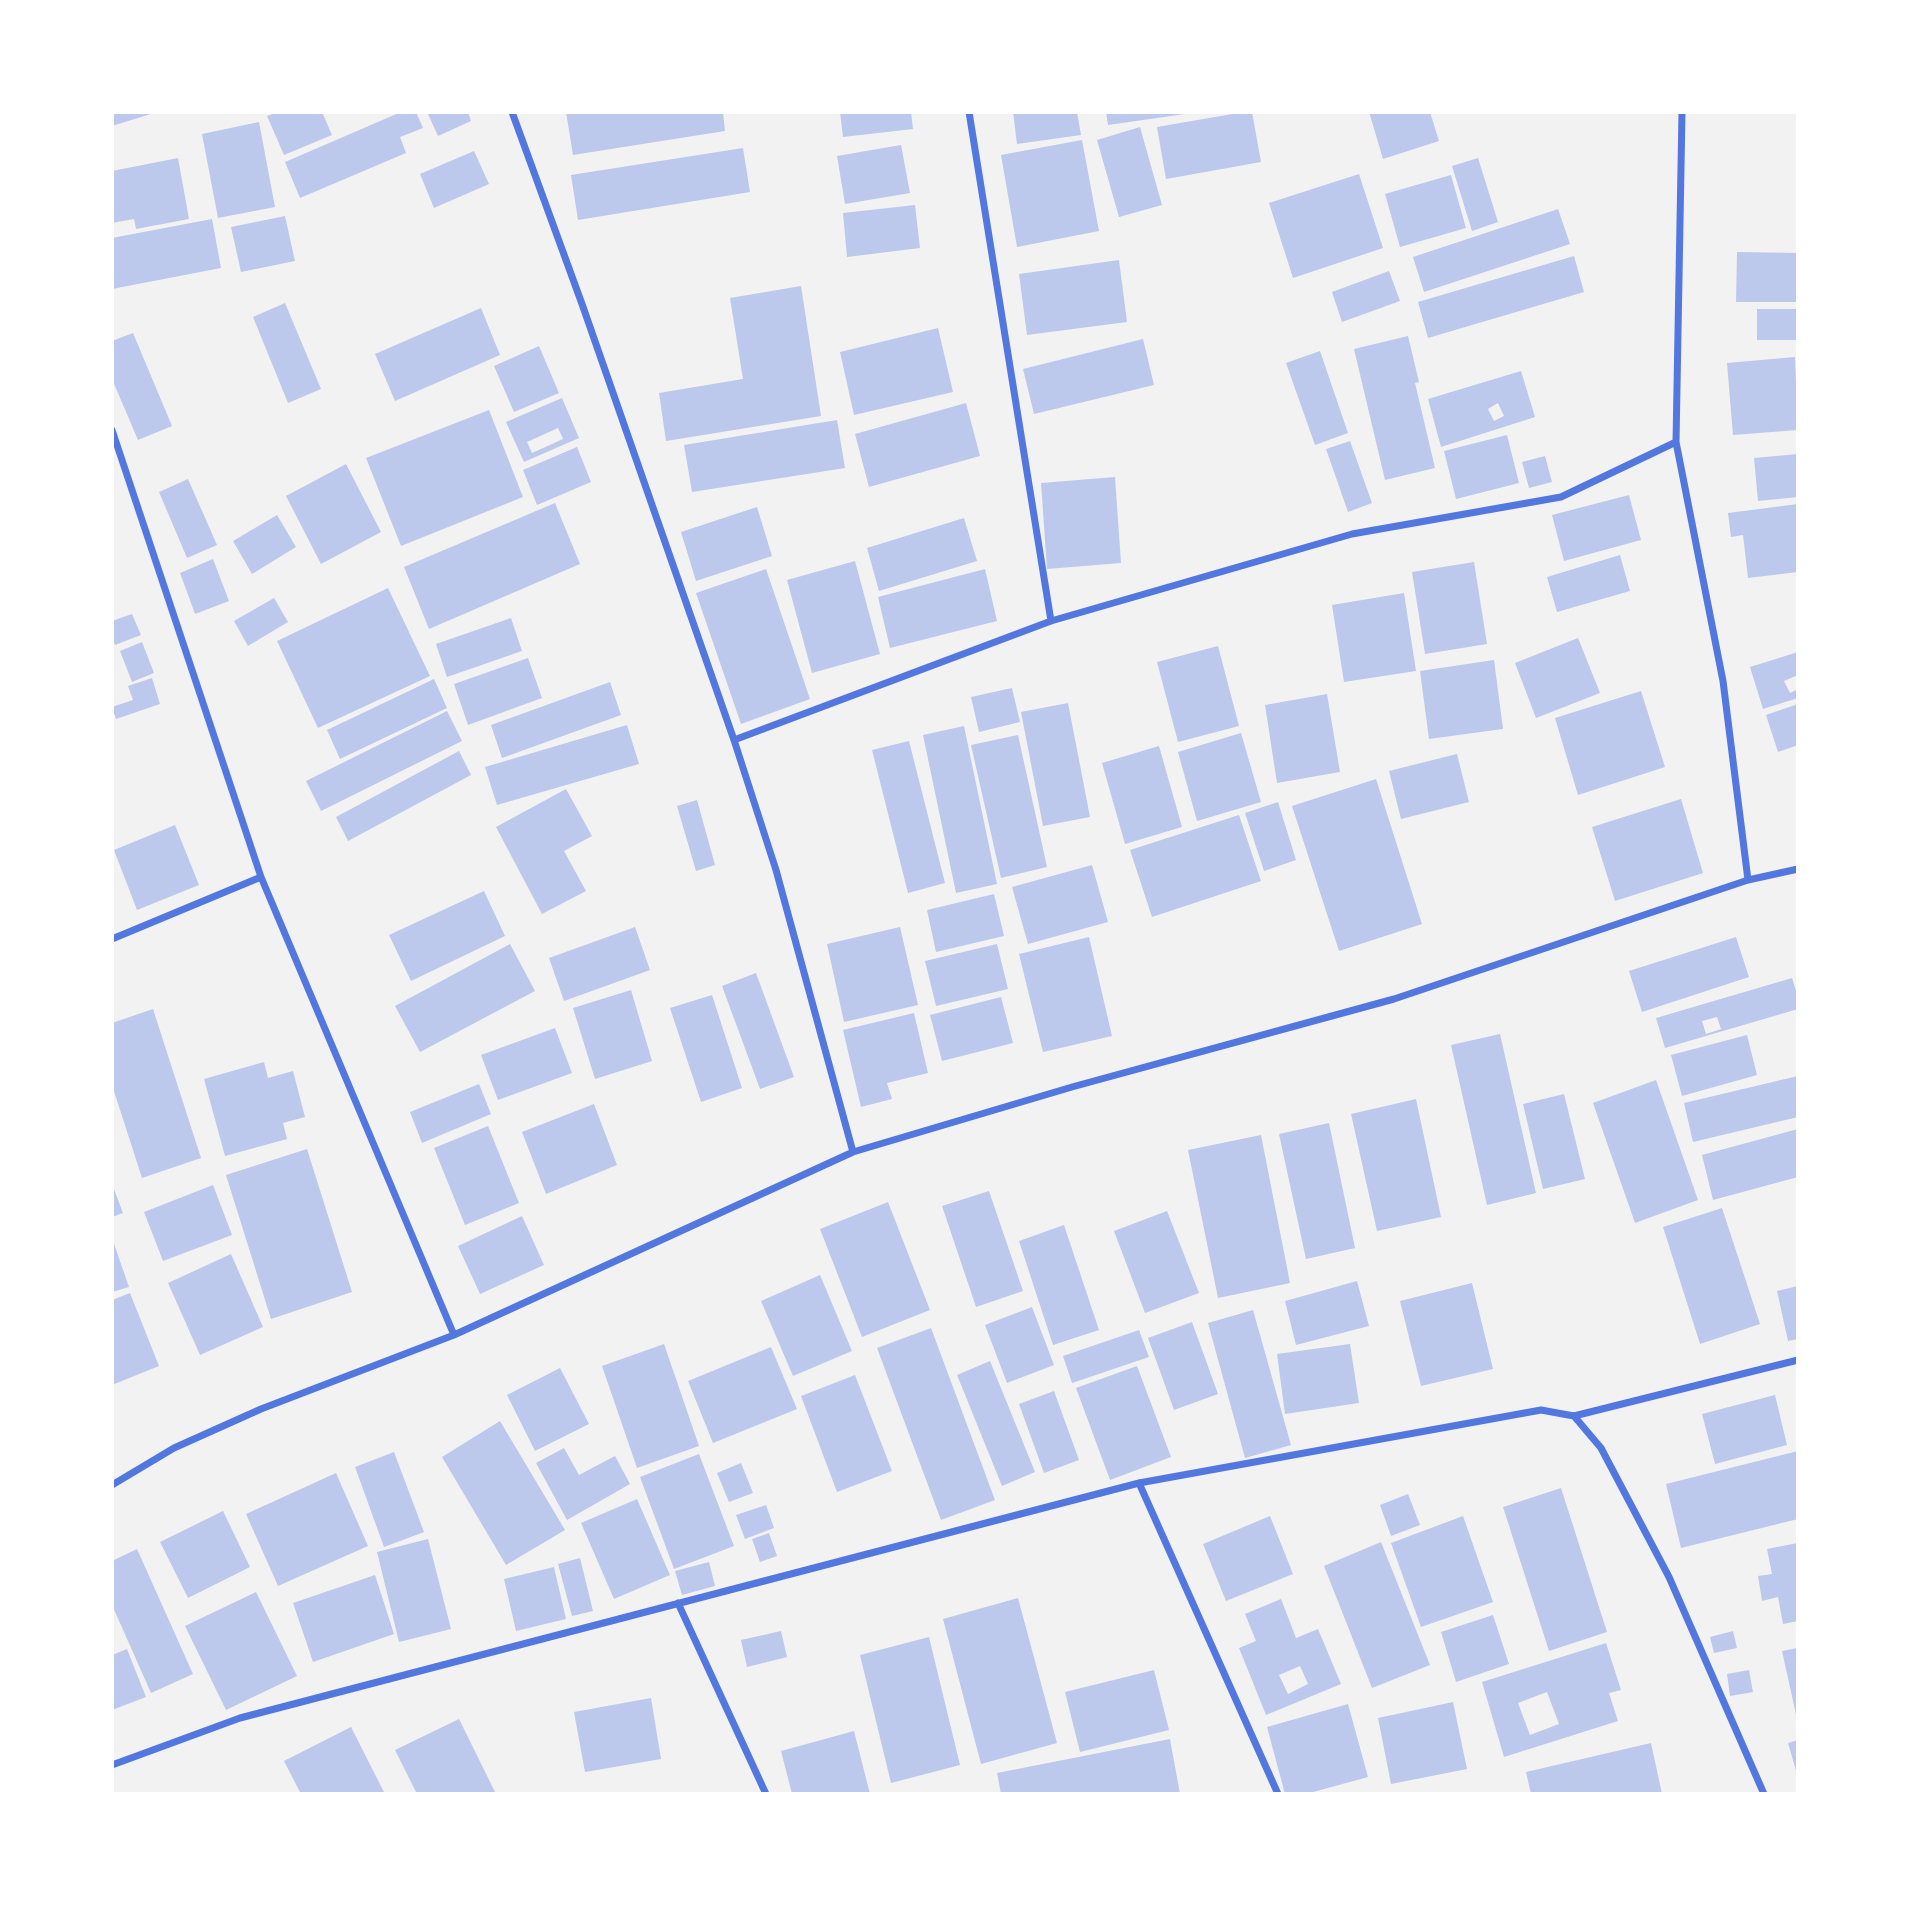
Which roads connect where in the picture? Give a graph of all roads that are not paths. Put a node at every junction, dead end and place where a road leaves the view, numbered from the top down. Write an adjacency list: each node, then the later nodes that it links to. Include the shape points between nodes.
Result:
1 (512, 112): 7 (street)
2 (969, 112): 6 (street)
3 (1682, 112): 5 (street)
4 (112, 430): 9 (street)
5 (1676, 442): 6 (street, via 1561,496 1352,534); 10 (street, via 1723,681)
6 (1052, 621): 7 (street)
7 (734, 740): 12 (street, via 776,870)
8 (1798, 869): 10 (street)
9 (261, 877): 11 (street); 13 (street)
10 (1748, 880): 12 (street, via 1394,999)
11 (112, 939)
12 (853, 1152): 13 (street)
13 (454, 1335): 17 (street, via 261,1409 174,1448)
14 (1798, 1360): 15 (street)
15 (1574, 1416): 16 (street, via 1541,1410); 22 (street, via 1601,1448 1669,1577)
16 (1139, 1483): 18 (street); 21 (street)
17 (112, 1485)
18 (678, 1604): 19 (street, via 240,1718); 20 (street)
19 (112, 1765)
20 (766, 1794)
21 (1278, 1794)
22 (1764, 1794)

